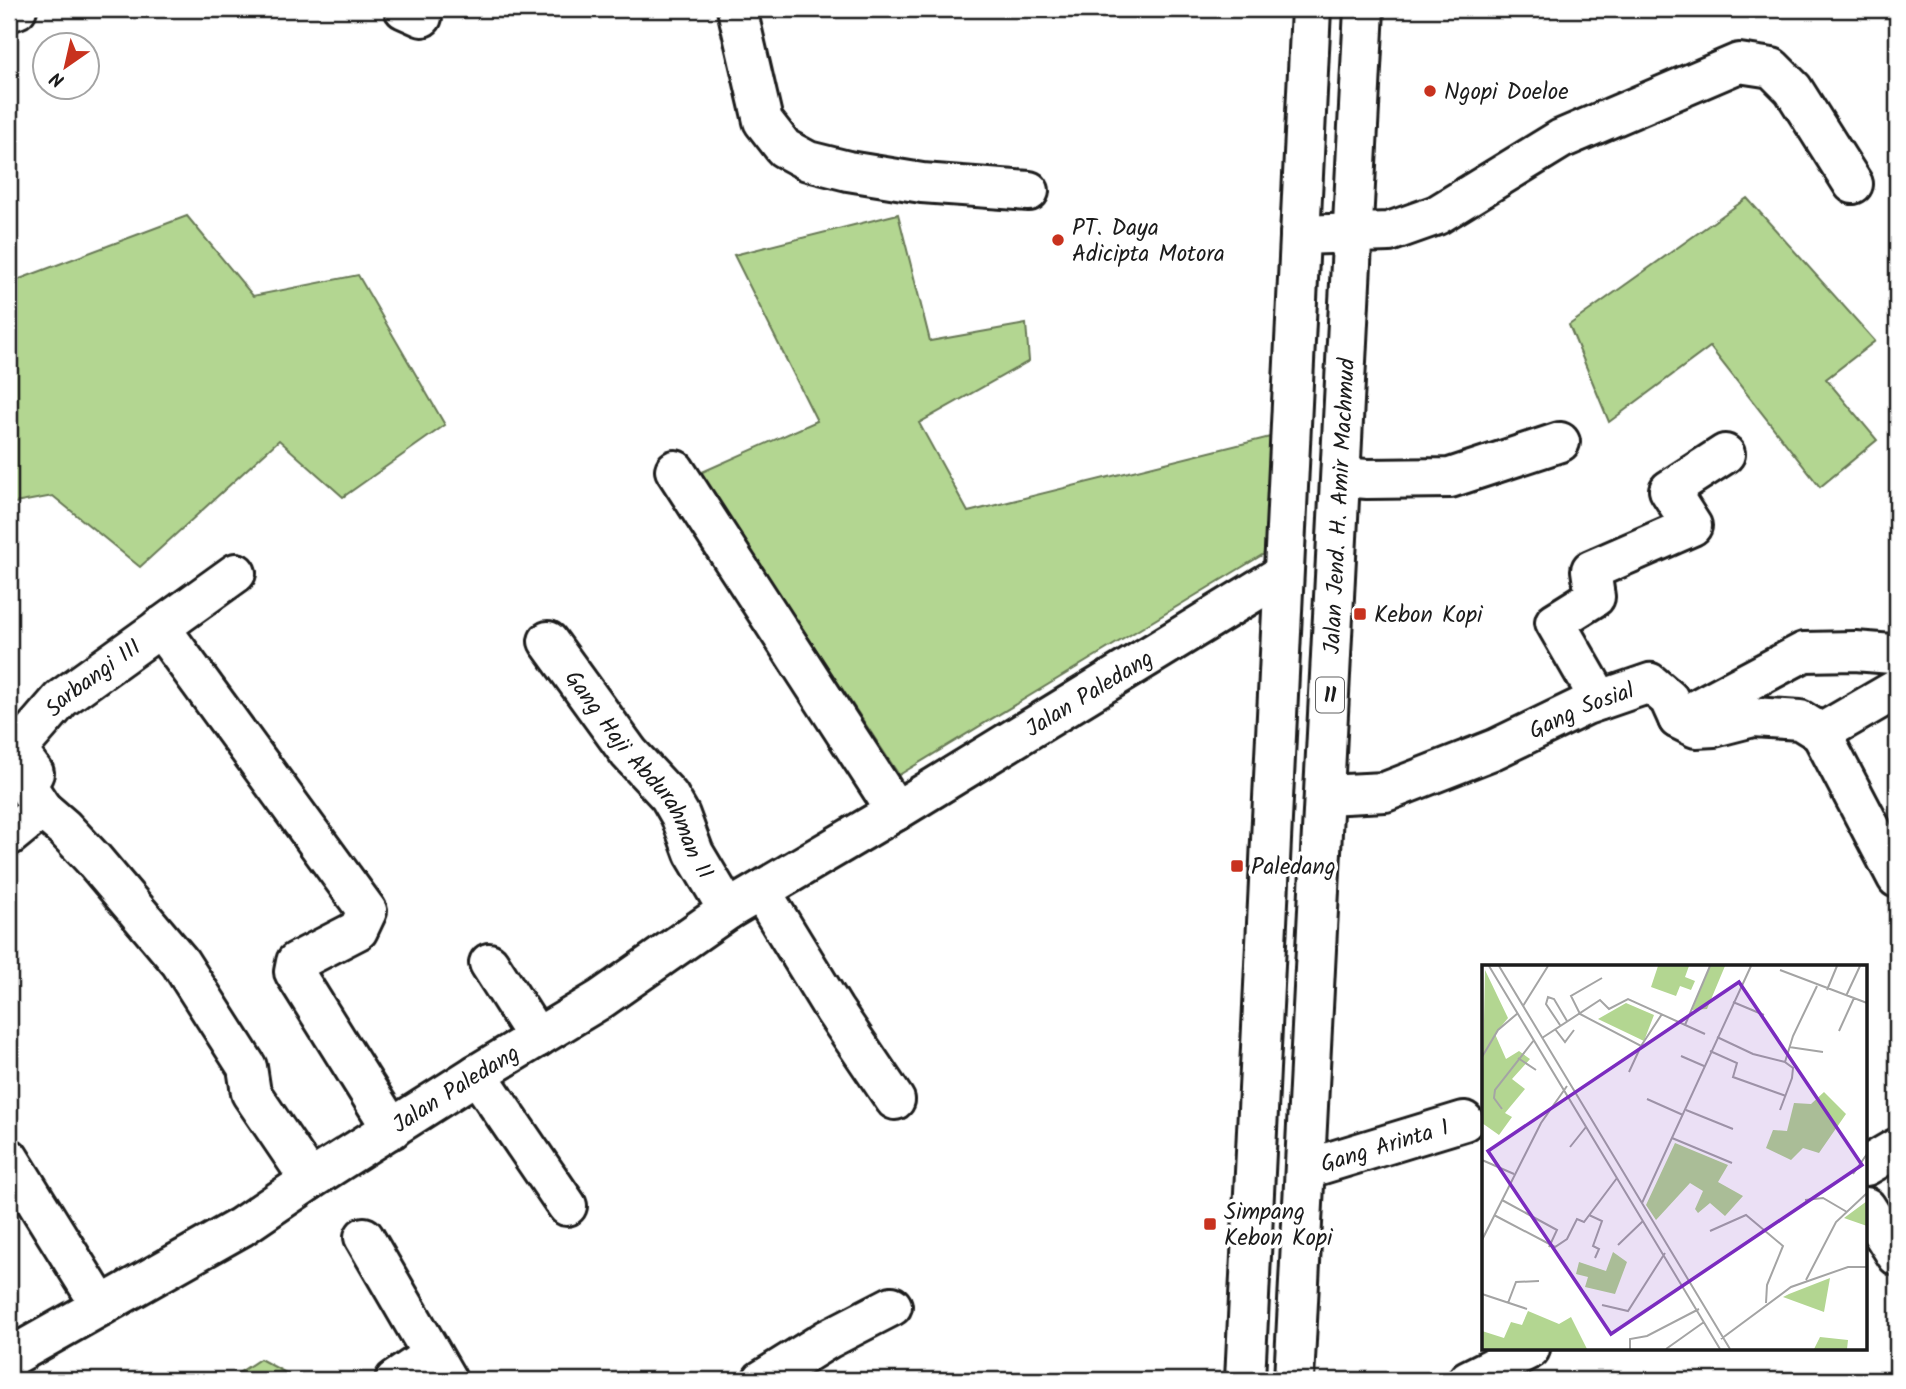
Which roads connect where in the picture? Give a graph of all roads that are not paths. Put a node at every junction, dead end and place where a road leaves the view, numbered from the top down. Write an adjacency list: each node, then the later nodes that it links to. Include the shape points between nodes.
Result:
1 (17, 9): 5 (main road)
2 (737, 9): 7 (main road, via 763,121 784,148 808,162 848,172)
3 (1311, 9): 8 (main road)
4 (1364, 9): 9 (main road, Jalan Jend. H. Amir Machmud / 11)
5 (9, 12)
6 (1853, 184): 9 (main road, via 1793,89 1772,68 1739,63 1561,139 1437,215 1389,232)
7 (1029, 191)
8 (1300, 235): 9 (main road); 15 (main road)
9 (1353, 235): 13 (main road, Jalan Jend. H. Amir Machmud / 11)
10 (1560, 442): 13 (main road, via 1450,478)
11 (1725, 454): 20 (main road, via 1669,490 1692,526 1591,570 1595,597 1555,622)
12 (675, 470): 25 (main road)
13 (1341, 477): 23 (main road, Jalan Jend. H. Amir Machmud / 11)
14 (236, 573): 16 (main road, Sarbangi III)
15 (1283, 573): 25 (main road, Jalan Paledang); 52 (main road)
16 (160, 627): 24 (main road, Sarbangi III, via 61,699 18,750 34,773 27,786); 34 (main road, via 366,911 358,930 296,962 294,972)
17 (548, 641): 29 (main road, Gang Haji Abdurahman II, via 629,753 669,796 694,853)
18 (1897, 657): 21 (main road, via 1804,652)
19 (1897, 689): 22 (main road)
20 (1600, 700): 21 (main road, Gang Sosial, via 1650,683 1669,699); 23 (main road, Gang Sosial, via 1385,792)
21 (1678, 719): 22 (main road, via 1696,728 1753,717 1800,720)
22 (1821, 733): 27 (main road)
23 (1325, 795): 40 (main road, Jalan Jend. H. Amir Machmud / 11)
24 (43, 809): 26 (main road); 39 (main road, via 93,859 180,962 247,1067 251,1093)
25 (896, 811): 28 (main road, Jalan Paledang)
26 (9, 836)
27 (1897, 878)
28 (761, 891): 29 (main road, Jalan Paledang); 33 (main road)
29 (728, 910): 31 (main road, Jalan Paledang)
30 (489, 963): 31 (main road)
31 (537, 1038): 32 (main road, Jalan Paledang)
32 (477, 1074): 34 (main road, Jalan Paledang); 41 (main road)
33 (895, 1100)
34 (392, 1129): 39 (main road, Jalan Paledang)
35 (1455, 1137): 40 (main road, Gang Arinta 1)
36 (1897, 1148): 38 (main road)
37 (9, 1158): 45 (main road)
38 (1868, 1165)
39 (310, 1180): 45 (main road, Jalan Paledang, via 241,1227)
40 (1305, 1180): 53 (main road, Jalan Jend. H. Amir Machmud / 11)
41 (567, 1206)
42 (1868, 1210): 44 (main road)
43 (364, 1237): 49 (main road)
44 (1897, 1256)
45 (101, 1306): 48 (main road, Jalan Paledang)
46 (892, 1306): 51 (main road)
47 (1528, 1350): 54 (main road)
48 (9, 1358)
49 (439, 1368): 50 (main road)
50 (395, 1380)
51 (762, 1380)
52 (1245, 1380)
53 (1294, 1380)
54 (1468, 1380)

